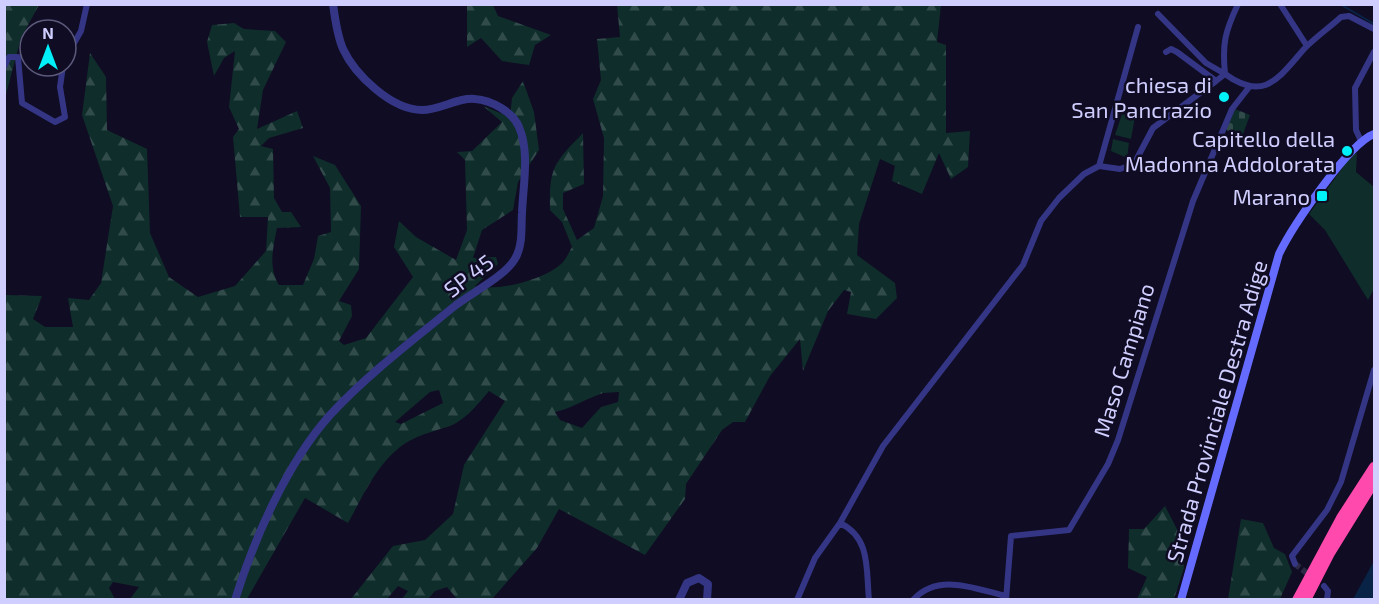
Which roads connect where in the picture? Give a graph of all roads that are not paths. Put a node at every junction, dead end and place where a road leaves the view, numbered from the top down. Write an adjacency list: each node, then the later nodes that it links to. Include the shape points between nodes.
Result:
1 (87, 4): 8 (street)
2 (333, 4): 29 (street, SP 45, via 338,34 350,60 399,105 437,109 474,98 512,115 520,127 524,162 520,250 511,265 456,305 330,415 280,492)
3 (1238, 4): 14 (street, via 1222,46)
4 (1280, 4): 9 (street)
5 (1158, 14): 14 (street, via 1199,57)
6 (1138, 27): 21 (street)
7 (1374, 29): 9 (street, via 1348,16 1341,17)
8 (78, 36)
9 (1307, 46): 18 (street, via 1274,82 1264,87)
10 (1166, 52): 17 (street, via 1177,52)
11 (1374, 52): 20 (street, via 1355,88 1356,130)
12 (18, 57): 13 (street, via 9,57)
13 (4, 67)
14 (1225, 74): 17 (street); 18 (street)
15 (20, 78): 16 (street, via 22,103 55,122 65,117)
16 (61, 78)
17 (1216, 81): 21 (street, via 1153,128 1134,164 1120,169)
18 (1250, 86): 28 (street, Maso Campiano, via 1232,109 1193,201 1108,464 1069,530 1011,536)
19 (1374, 134): 20 (main road)
20 (1361, 141): 35 (main road, Strada Provinciale Destra Adige, via 1289,234 1279,254)
21 (1099, 166): 25 (street, via 1059,198 1041,221 1023,265 883,446)
22 (1374, 370): 26 (street, via 1341,482 1327,510 1292,556)
23 (1374, 467): 36 (highway, via 1341,518)
24 (1374, 482): 37 (highway)
25 (840, 523): 32 (street, via 815,558); 33 (street, via 852,529 864,549)
26 (1295, 564)
27 (1324, 586): 38 (street)
28 (1006, 598): 34 (street, via 942,583 930,586)
29 (235, 600)
30 (679, 600): 31 (street, via 687,583 699,578 708,584)
31 (707, 600)
32 (797, 600)
33 (869, 600)
34 (913, 600)
35 (1181, 600)
36 (1297, 600)
37 (1306, 600)
38 (1327, 600)

